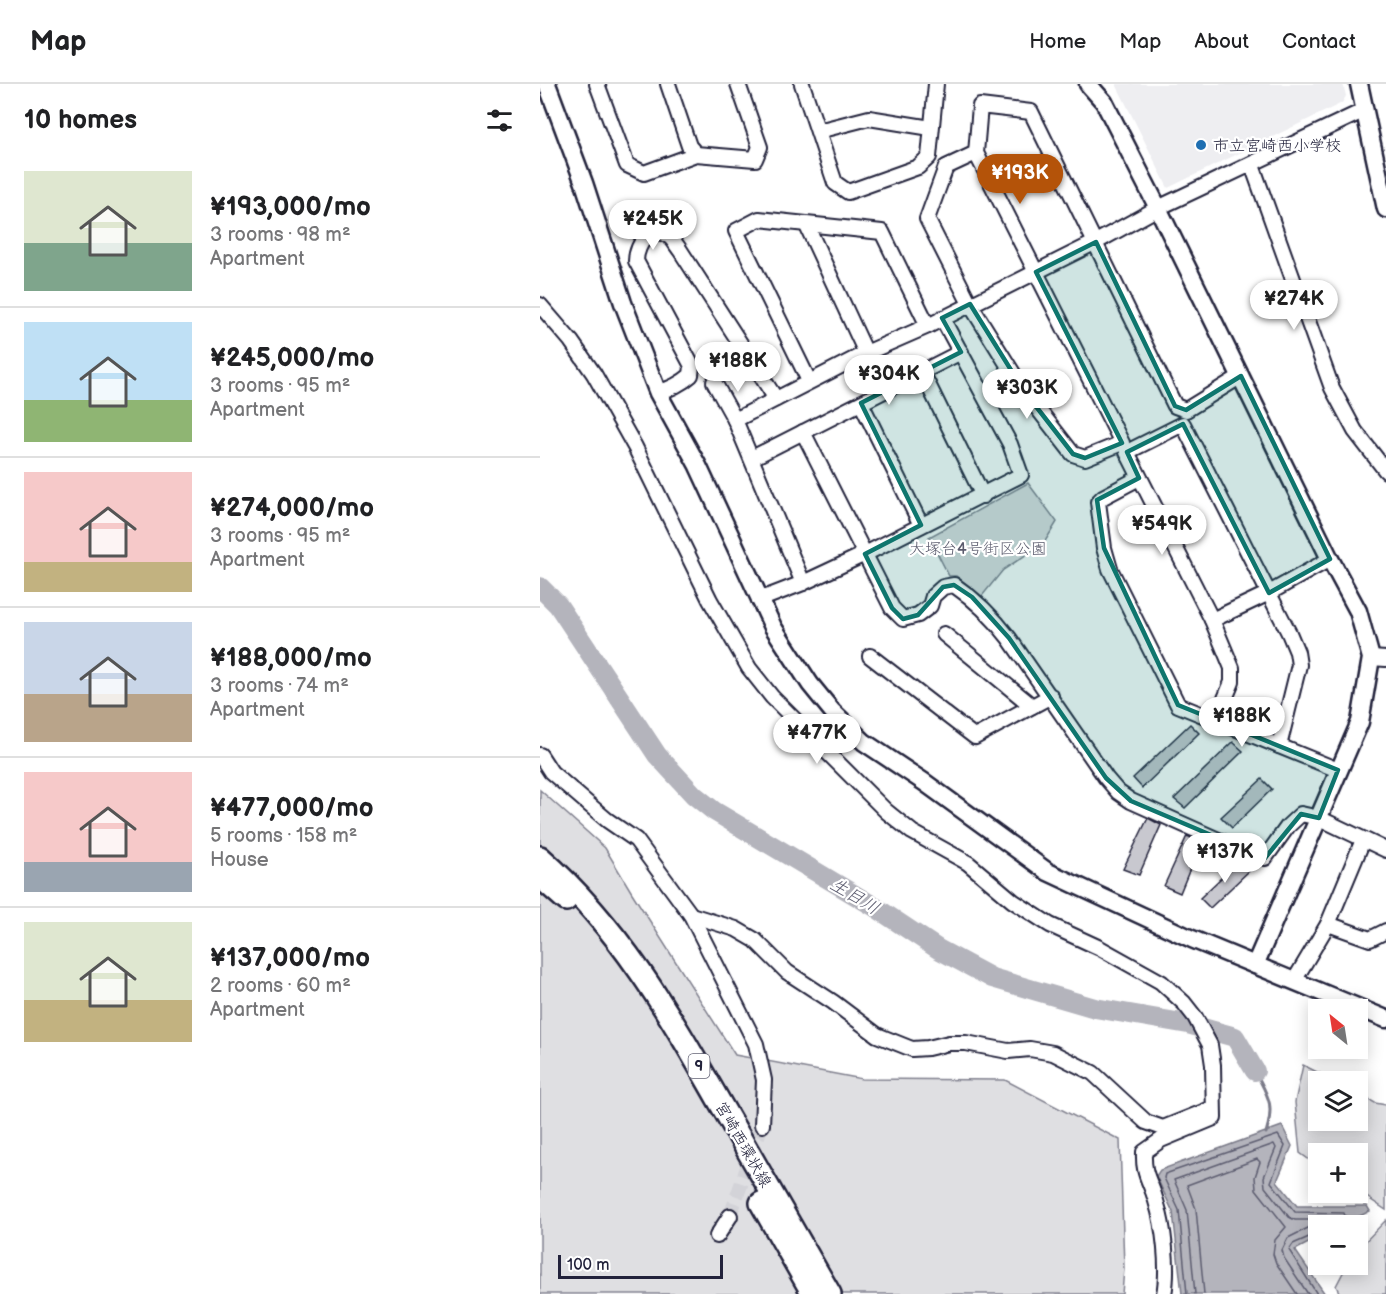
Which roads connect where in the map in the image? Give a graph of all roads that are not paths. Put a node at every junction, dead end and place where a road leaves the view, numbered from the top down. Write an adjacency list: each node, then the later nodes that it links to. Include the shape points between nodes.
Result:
1 (547, 84): 30 (street)
2 (597, 84): 13 (street, via 627,165 644,173)
3 (668, 84): 13 (street, via 689,146)
4 (738, 84): 13 (street, via 760,147 754,159)
5 (802, 84): 11 (street)
6 (936, 84): 10 (street)
7 (1088, 84): 15 (street, via 1104,102)
8 (1359, 84): 9 (street)
9 (1365, 110): 14 (street); 16 (street)
10 (931, 128): 11 (street, via 869,118); 11 (street, via 929,157 918,167 848,192 835,183)
11 (818, 130)
12 (975, 153): 18 (street, via 980,106 1031,112); 19 (street); 20 (street, via 946,167 927,219)
13 (696, 154)
14 (1252, 165): 15 (street); 36 (street, via 1332,388 1355,431)
15 (1158, 208): 18 (street); 27 (street)
16 (1386, 209)
17 (807, 225): 23 (street, via 882,232); 25 (street); 28 (street, via 759,219 736,231)
18 (1096, 242): 19 (street); 27 (street, via 1176,406 1186,410)
19 (1036, 272): 20 (street); 20 (street, via 1122,443 1085,458 1073,454 1024,391)
20 (970, 304): 22 (street)
21 (540, 305): 66 (street, via 594,375 635,447 710,600 749,668 772,697 912,832 968,863 1013,901 1050,925 1161,981 1195,1017 1210,1045 1214,1065)
22 (942, 318): 23 (street); 24 (street)
23 (928, 326): 25 (street)
24 (961, 352): 26 (street); 38 (street, via 1010,444 1021,475)
25 (866, 353): 28 (street)
26 (922, 372): 32 (street); 38 (street)
27 (1241, 376): 41 (street)
28 (809, 381): 31 (street)
29 (714, 382): 33 (street)
30 (658, 393): 31 (street, via 685,381 692,366 636,261 642,239 660,233 670,237 680,250); 44 (street, via 698,466)
31 (776, 399): 33 (street)
32 (861, 403): 34 (street); 39 (street)
33 (735, 420): 35 (street)
34 (802, 432): 35 (street); 40 (street)
35 (752, 458): 42 (street)
36 (1386, 471)
37 (1139, 478): 43 (street, via 1127,453 1183,424); 45 (street); 51 (street, via 1098,502 1110,569 1178,705)
38 (983, 496): 39 (street)
39 (921, 525): 40 (street)
40 (865, 554): 42 (street); 49 (street, via 892,608 903,619 930,606 933,596 943,587 954,585 972,597 993,617)
41 (1330, 559): 43 (street); 48 (street)
42 (803, 583): 44 (street)
43 (1269, 593): 45 (street); 52 (street, via 1299,659)
44 (759, 600): 63 (street, via 810,684 864,742 1048,873)
45 (1212, 620): 51 (street, via 1232,668 1232,682)
46 (944, 634): 50 (street)
47 (870, 656): 50 (street, via 975,737)
48 (1379, 659): 54 (street, via 1360,722)
49 (1051, 696): 50 (street); 55 (street, via 1106,778 1131,801 1265,858 1300,814)
50 (1032, 706)
51 (1216, 720): 52 (street)
52 (1280, 746): 54 (street)
53 (540, 755): 60 (street, via 551,772 636,840)
54 (1338, 770): 55 (street)
55 (1319, 818): 56 (street); 63 (street)
56 (1364, 840): 57 (street); 61 (street)
57 (1386, 850)
58 (540, 857): 71 (main road, 宮崎西環状線 / 9, via 582,897 636,964 675,1024)
59 (540, 877): 70 (main road, 宮崎西環状線 / 9, via 564,898 625,973)
60 (691, 915): 66 (street, via 736,929 755,940 787,972 877,1035 912,1048 966,1043 1008,1051 1053,1053 1093,1074 1146,1122 1163,1128); 67 (street, via 756,1044 764,1080)
61 (1328, 924): 62 (street, via 1370,939); 64 (street)
62 (1386, 931)
63 (1256, 965): 64 (street)
64 (1294, 981): 65 (street)
65 (1381, 1013)
66 (1213, 1108): 72 (street, via 1214,1118 1161,1140 1144,1152 1144,1172 1160,1214 1166,1269)
67 (762, 1125)
68 (730, 1215): 69 (street)
69 (717, 1236)
70 (813, 1294)
71 (830, 1294)
72 (1164, 1294)

